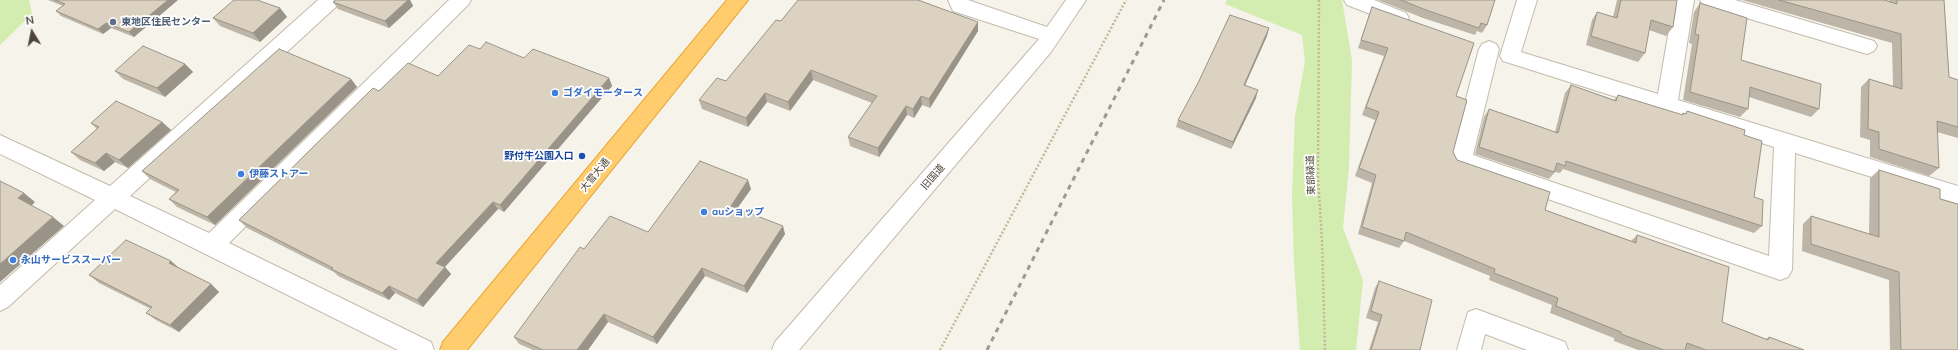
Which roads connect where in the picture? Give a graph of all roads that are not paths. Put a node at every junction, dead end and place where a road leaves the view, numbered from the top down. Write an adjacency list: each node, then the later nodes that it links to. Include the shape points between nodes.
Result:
1 (331, 0): 18 (street)
2 (461, 0): 19 (street)
3 (738, 0): 22 (highway, 大雪大通)
4 (958, 0): 11 (street, via 960,6)
5 (1076, 0): 11 (street, 旧国道)
6 (1354, 0): 10 (street)
7 (1527, 0): 13 (street)
8 (1684, 0): 14 (street)
9 (1710, 0): 12 (street)
10 (1415, 24)
11 (1052, 36): 23 (street, 旧国道)
12 (1868, 46)
13 (1510, 56): 14 (street); 15 (street, via 1481,47 1461,160 1780,270)
14 (1667, 104): 15 (street)
15 (1785, 142): 17 (street)
16 (0, 144): 18 (street)
17 (1958, 195)
18 (112, 198): 19 (street); 20 (street)
19 (212, 245): 21 (street)
20 (0, 300)
21 (422, 350)
22 (452, 350)
23 (784, 350)
24 (1469, 350): 25 (street, via 1476,320)
25 (1556, 350)

